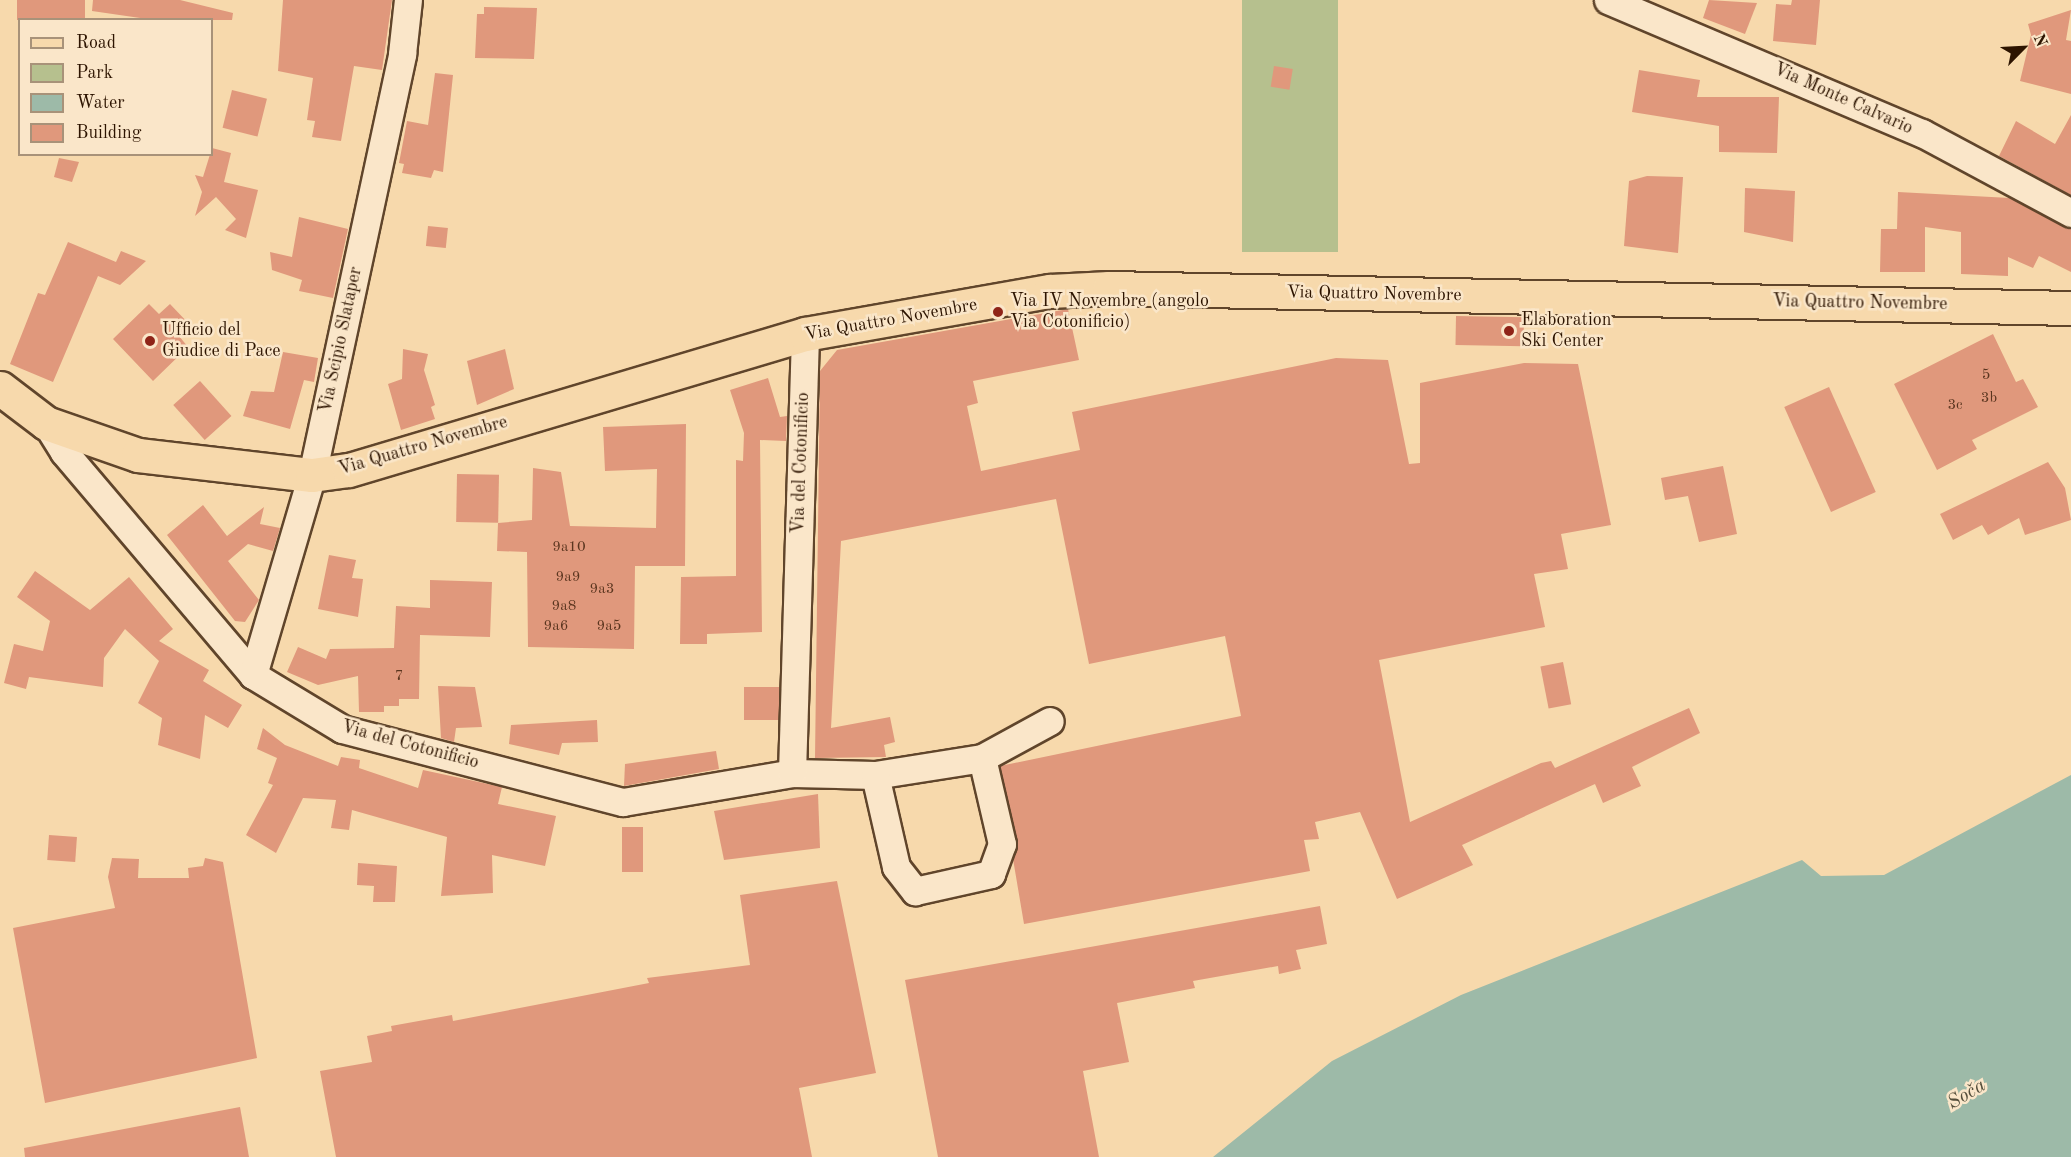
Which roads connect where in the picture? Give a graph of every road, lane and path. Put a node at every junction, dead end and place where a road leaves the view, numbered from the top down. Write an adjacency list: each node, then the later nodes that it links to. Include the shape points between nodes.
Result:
1 (408, 0): 8 (street, Via Scipio Slataper, via 402,54)
2 (1608, 0): 3 (street, Via Monte Calvario, via 1922,133)
3 (2071, 213)
4 (2071, 308): 5 (main road, Via Quattro Novembre, via 1109,288 1050,291)
5 (805, 334): 8 (main road, Via Quattro Novembre, via 349,470); 12 (street, Via del Cotonificio)
6 (0, 388): 7 (main road, Via Quattro Novembre)
7 (46, 423): 8 (main road, Via Quattro Novembre, via 138,455); 9 (street, Via del Cotonificio, via 64,452)
8 (312, 475): 9 (street, Via Scipio Slataper)
9 (253, 675): 12 (street, Via del Cotonificio, via 342,729 623,801)
10 (1050, 721): 11 (street, Via del Cotonificio)
11 (982, 758): 13 (street, Via del Cotonificio); 13 (street, via 1002,844 992,874 915,891 896,867)
12 (792, 773): 13 (street, Via del Cotonificio)
13 (875, 775)

